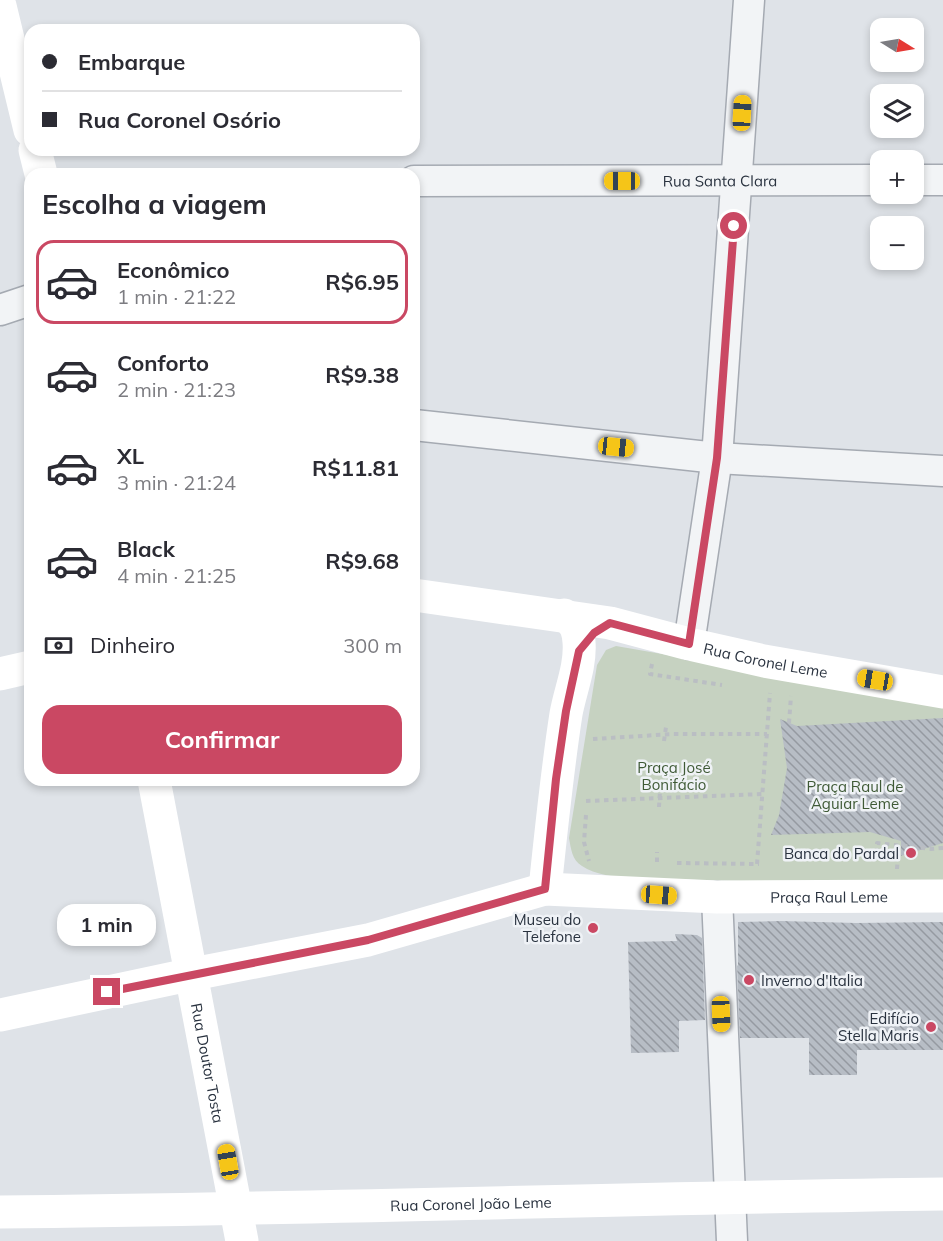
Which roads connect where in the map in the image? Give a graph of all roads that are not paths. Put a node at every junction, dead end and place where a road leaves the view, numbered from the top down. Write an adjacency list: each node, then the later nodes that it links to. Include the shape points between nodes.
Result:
1 (749, 0): 4 (street)
2 (0, 6): 3 (street)
3 (24, 105)
4 (738, 180): 5 (street, Rua Santa Clara); 8 (street, Rua Santa Clara); 12 (street)
5 (870, 180)
6 (924, 180): 7 (street)
7 (943, 180)
8 (420, 181)
9 (24, 302): 10 (street)
10 (0, 310)
11 (420, 426): 12 (street)
12 (717, 458): 13 (street); 17 (street)
13 (943, 471)
14 (420, 596): 15 (street, Rua Coronel Leme)
15 (564, 615): 16 (street, Rua Coronel Leme); 18 (street, via 578,631)
16 (610, 623): 17 (street, Rua Coronel Leme); 18 (street, via 594,633)
17 (689, 644): 21 (street, Rua Coronel Leme)
18 (579, 651): 23 (street, via 556,779)
19 (24, 668): 20 (street)
20 (0, 674)
21 (943, 692)
22 (155, 786): 26 (street, Rua Doutor Tosta)
23 (545, 889): 25 (street); 26 (street, via 368,940)
24 (943, 896): 25 (street, Praça Raul Leme)
25 (717, 897): 29 (street)
26 (193, 974): 27 (street); 31 (street, Rua Doutor Tosta)
27 (0, 1015)
28 (943, 1194): 29 (street, Rua Coronel João Leme)
29 (731, 1196): 31 (street, Rua Coronel João Leme); 32 (street)
30 (0, 1212): 31 (street, Rua Coronel João Leme)
31 (240, 1225)
32 (732, 1241)

